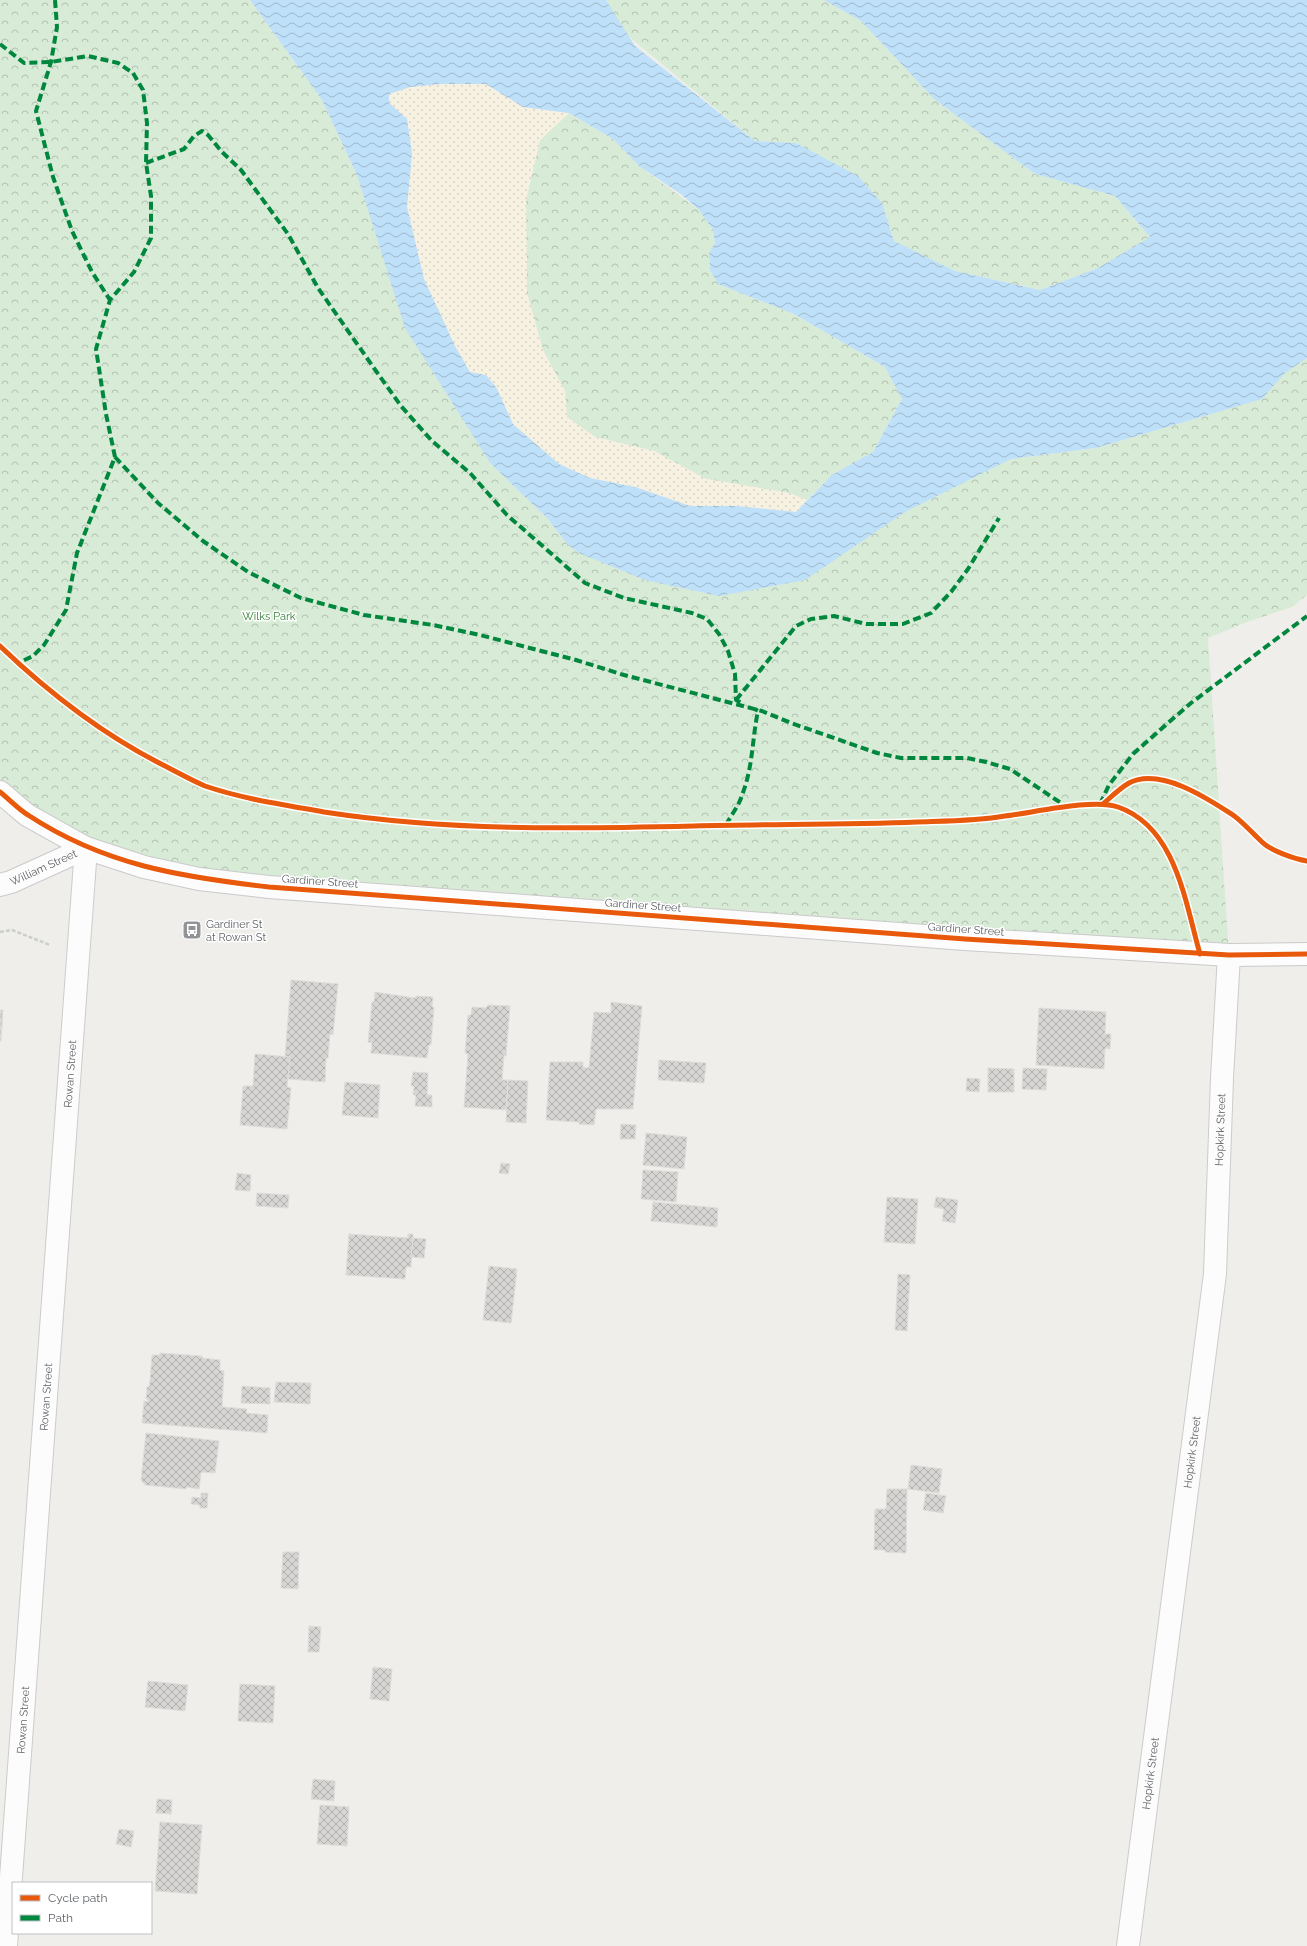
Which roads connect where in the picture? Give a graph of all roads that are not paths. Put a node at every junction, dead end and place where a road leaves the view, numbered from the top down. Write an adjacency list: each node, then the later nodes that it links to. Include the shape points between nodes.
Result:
1 (0, 792): 2 (street, Gardiner Street, via 27,815)
2 (86, 848): 3 (street, William Street, via 11,882); 5 (street, Gardiner Street, via 144,868 199,879 269,887); 6 (street, Rowan Street)
3 (0, 884)
4 (1307, 954): 5 (street, Gardiner Street)
5 (1229, 956): 7 (street, Hopkirk Street, via 1215,1274)
6 (6, 1946)
7 (1128, 1946)

